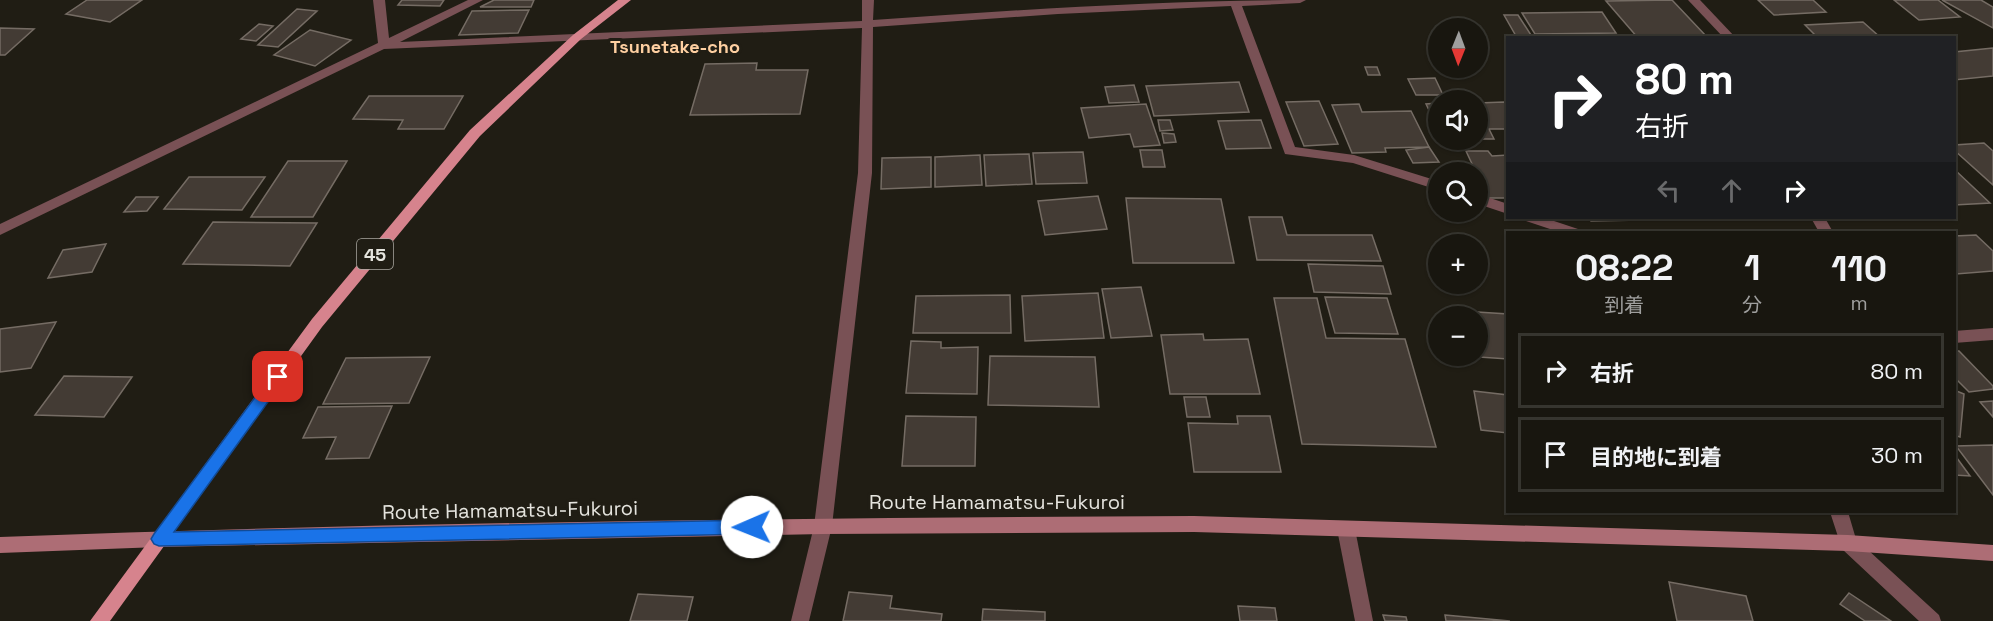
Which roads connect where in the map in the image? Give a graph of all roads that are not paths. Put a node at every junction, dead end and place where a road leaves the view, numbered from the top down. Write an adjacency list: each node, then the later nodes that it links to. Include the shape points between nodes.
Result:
1 (379, 0): 12 (street)
2 (477, 0): 12 (street)
3 (625, 0): 11 (main road, 45)
4 (868, 0): 9 (street)
5 (1300, 0): 7 (street)
6 (1694, 0): 10 (street)
7 (1236, 4): 8 (street); 13 (street, via 1290,151 1354,159)
8 (1056, 5): 9 (street)
9 (868, 24): 11 (street); 22 (street, via 865,173)
10 (1729, 36)
11 (577, 37): 12 (street); 24 (main road, 45, via 467,142 317,323)
12 (384, 46): 17 (street)
13 (1428, 183)
14 (1488, 202): 15 (street)
15 (1506, 208)
16 (1534, 219): 18 (street)
17 (0, 230)
18 (1570, 231)
19 (1993, 334): 20 (street)
20 (1956, 337)
21 (1839, 513): 25 (street)
22 (823, 526): 23 (main road, Route Hamamatsu-Fukuroi, via 1194,524); 24 (main road, Route Hamamatsu-Fukuroi); 29 (street)
23 (1346, 529): 25 (main road, Route Hamamatsu-Fukuroi); 30 (street)
24 (159, 539): 26 (main road, Route Hamamatsu-Fukuroi); 28 (main road, 45)
25 (1848, 543): 27 (main road, Route Hamamatsu-Fukuroi); 31 (street)
26 (0, 545)
27 (1993, 553)
28 (99, 621)
29 (800, 621)
30 (1364, 621)
31 (1932, 621)

